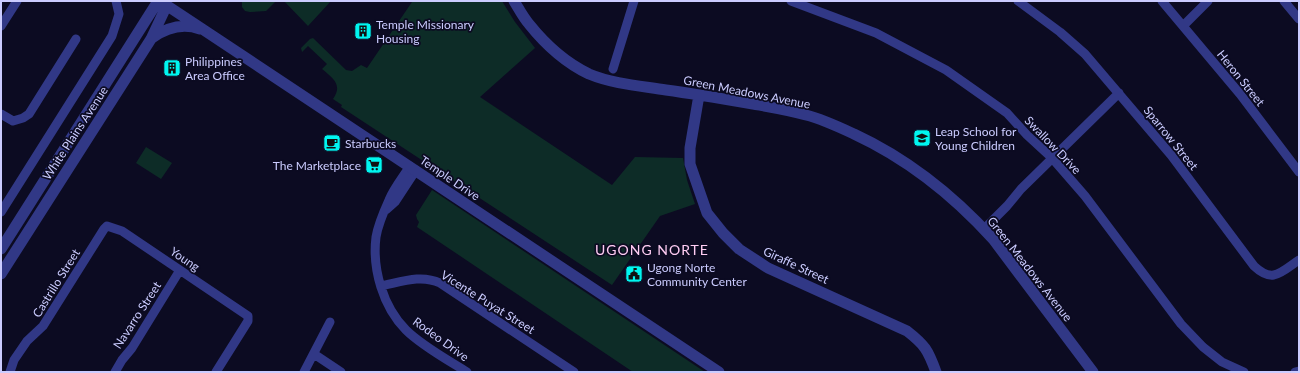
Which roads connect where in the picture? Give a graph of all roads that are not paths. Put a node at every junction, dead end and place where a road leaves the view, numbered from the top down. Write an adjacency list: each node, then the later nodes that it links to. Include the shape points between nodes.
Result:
1 (17, 1): 13 (street)
2 (116, 1): 25 (street, via 119,14 112,36)
3 (514, 1): 20 (street, Green Meadows Avenue, via 528,23 545,42 589,74 610,81)
4 (634, 1): 18 (street)
5 (791, 1): 11 (street, Swallow Drive)
6 (1018, 1): 19 (street, Sparrow Street, via 1085,54)
7 (1162, 1): 14 (street, Heron Street)
8 (1208, 1): 14 (street)
9 (1284, 1): 12 (street)
10 (162, 2): 15 (street, Temple Drive); 17 (street, White Plains Avenue); 28 (street, White Plains Avenue)
11 (801, 2): 22 (street, Swallow Drive, via 876,33 946,70 1007,114)
12 (1299, 19)
13 (1, 26)
14 (1183, 26): 24 (street, Heron Street, via 1240,94)
15 (208, 32): 17 (street, via 195,27 176,27 160,32); 23 (street, Temple Drive)
16 (76, 39): 21 (street, via 29,114 13,121)
17 (150, 39): 29 (street, White Plains Avenue)
18 (614, 69)
19 (1119, 94): 22 (street); 31 (street, Sparrow Street, via 1171,155 1254,266 1263,274 1270,276 1280,273)
20 (699, 95): 27 (street, Green Meadows Avenue, via 806,115 840,127 898,157 924,175); 46 (street, Giraffe Street, via 690,148 690,164 707,213 722,233 739,249 768,268 907,331 928,351)
21 (1, 114)
22 (1052, 158): 27 (street); 48 (street, Swallow Drive, via 1085,196 1181,324 1222,362)
23 (413, 168): 34 (street, Rodeo Drive, via 396,195 395,202 384,211 376,236 375,250); 45 (street, Temple Drive)
24 (1299, 172)
25 (1, 212)
26 (108, 226): 32 (street, Young, via 122,231); 38 (street, Castrillo Street, via 43,326 27,341 14,360)
27 (982, 226): 47 (street, Green Meadows Avenue)
28 (8, 237): 29 (street); 30 (street, White Plains Avenue)
29 (19, 244): 33 (street, White Plains Avenue)
30 (1, 249)
31 (1299, 260)
32 (180, 270): 39 (street, Navarro Street); 40 (street, Young, via 248,316 248,321)
33 (1, 274)
34 (381, 286): 43 (street, Rodeo Drive, via 393,312 406,331); 44 (street, Vicente Puyat Street, via 412,279 433,280)
35 (330, 322): 36 (street)
36 (314, 354): 41 (street); 42 (street)
37 (1299, 371): 49 (street)
38 (10, 372)
39 (115, 372)
40 (216, 372)
41 (304, 372)
42 (341, 372)
43 (466, 372)
44 (574, 372)
45 (719, 372)
46 (936, 372)
47 (1093, 372)
48 (1244, 372)
49 (1296, 372)

